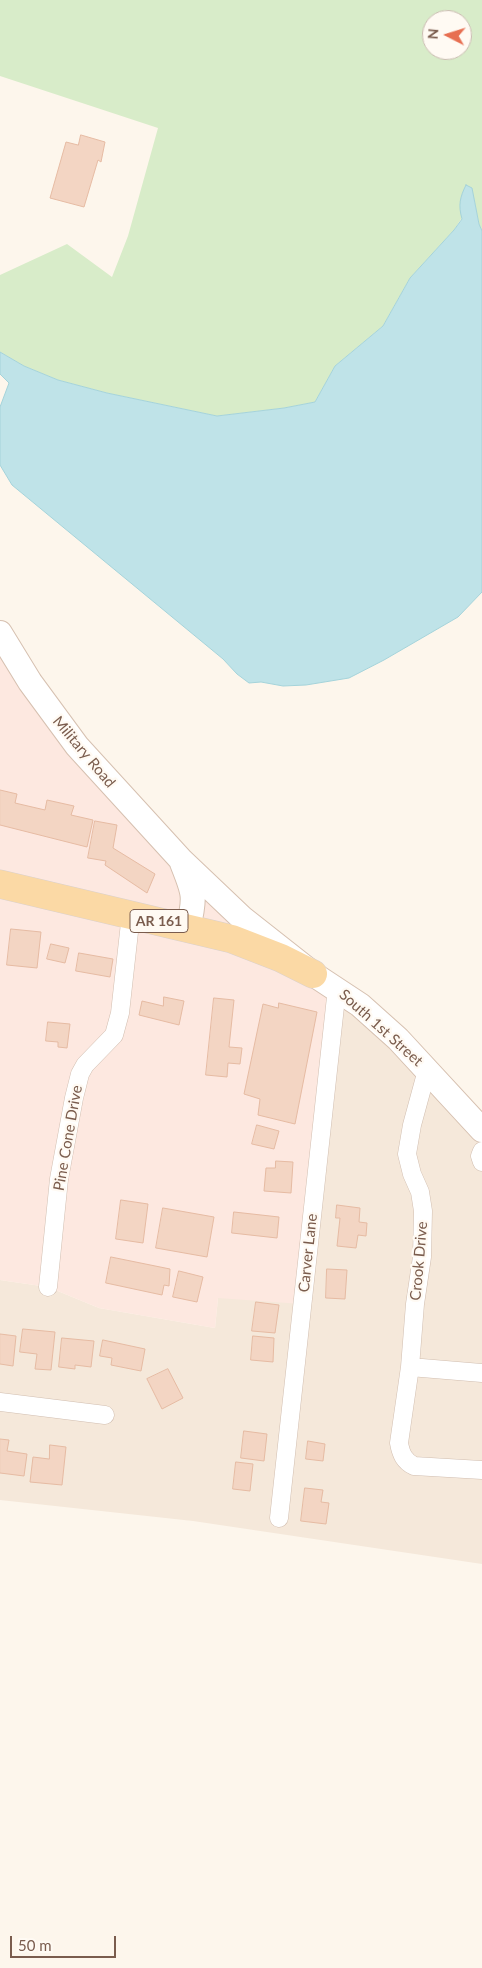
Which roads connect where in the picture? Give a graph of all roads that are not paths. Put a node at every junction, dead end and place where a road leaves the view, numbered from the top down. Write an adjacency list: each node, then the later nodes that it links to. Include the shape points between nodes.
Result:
1 (0, 633): 2 (street, Military Road, via 30,682 77,746)
2 (182, 861): 3 (street, Military Road); 6 (street, Military Road, via 194,893)
3 (207, 883): 6 (street, Military Road, via 218,895 218,921); 7 (street, Military Road, via 242,918)
4 (0, 884): 5 (main road, South 1st Street / AR 161)
5 (132, 914): 6 (main road, South 1st Street / AR 161); 13 (street, Pine Cone Drive, via 120,1013 114,1035 85,1065 74,1098 59,1179)
6 (198, 930): 7 (main road, South 1st Street / AR 161, via 262,950)
7 (313, 974): 8 (street, South 1st Street / AR 161)
8 (337, 988): 9 (street, South 1st Street / AR 161, via 392,1034); 19 (street, Carver Lane)
9 (427, 1070): 10 (street, South 1st Street / AR 161); 14 (street, Crook Drive, via 407,1154 423,1211 422,1257)
10 (482, 1130)
11 (482, 1151): 12 (street)
12 (482, 1162)
13 (48, 1287)
14 (410, 1367): 15 (street); 18 (street, Crook Drive, via 399,1443 406,1462 414,1466)
15 (482, 1373)
16 (0, 1402): 17 (street)
17 (105, 1415)
18 (482, 1470)
19 (279, 1518)

